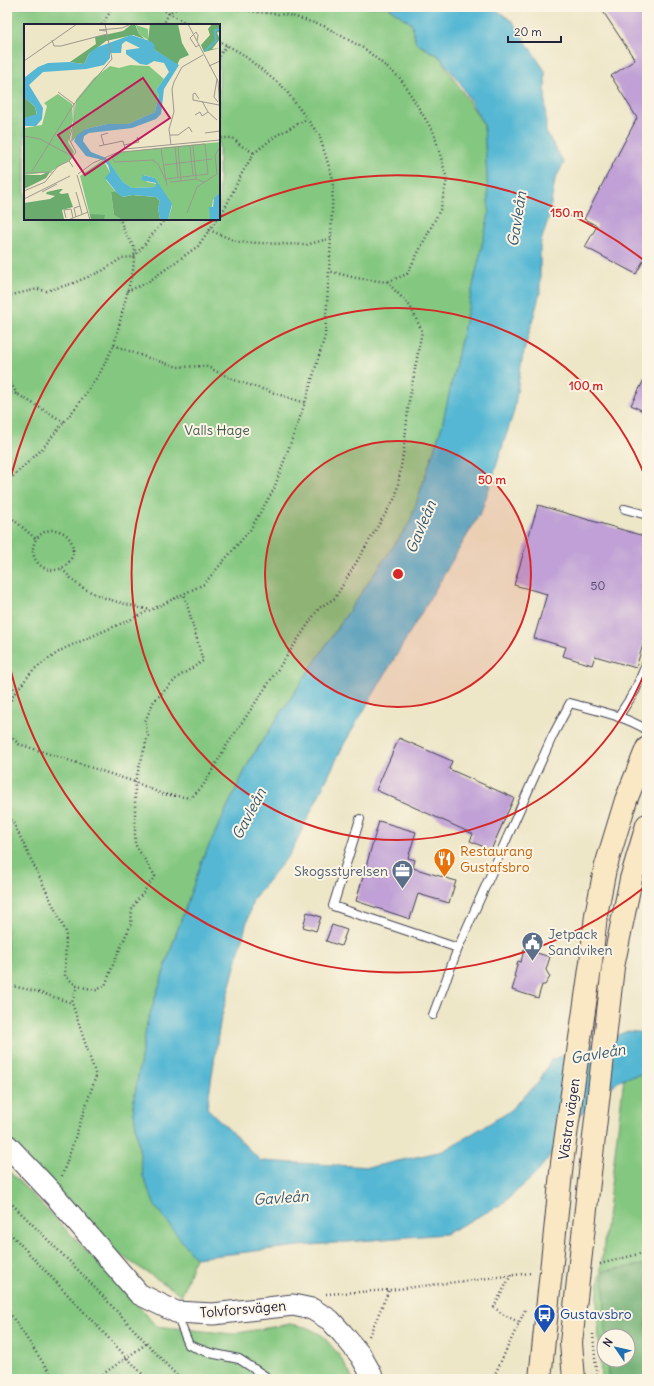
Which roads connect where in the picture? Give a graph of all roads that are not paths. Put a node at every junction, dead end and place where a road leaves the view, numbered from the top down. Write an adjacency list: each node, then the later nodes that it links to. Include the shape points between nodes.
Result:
1 (625, 509): 2 (lane)
2 (647, 515)
3 (647, 662): 4 (lane, via 635,691)
4 (618, 717): 5 (lane); 9 (lane, via 570,703 552,737)
5 (647, 730)
6 (647, 748): 15 (main road, Västra vägen, via 626,800 596,915 562,1163)
7 (360, 819): 9 (lane, via 333,906)
8 (647, 825): 16 (main road, Västra vägen, via 631,879 613,967 572,1343)
9 (458, 948): 10 (lane)
10 (433, 1015)
11 (7, 1145): 12 (street, Tolvforsvägen, via 55,1196 139,1294)
12 (176, 1312): 13 (lane, via 189,1345 210,1353 239,1359); 14 (street, Tolvforsvägen, via 213,1314 293,1305 312,1309 330,1320 360,1356)
13 (265, 1376)
14 (373, 1379)
15 (540, 1379)
16 (574, 1379)

